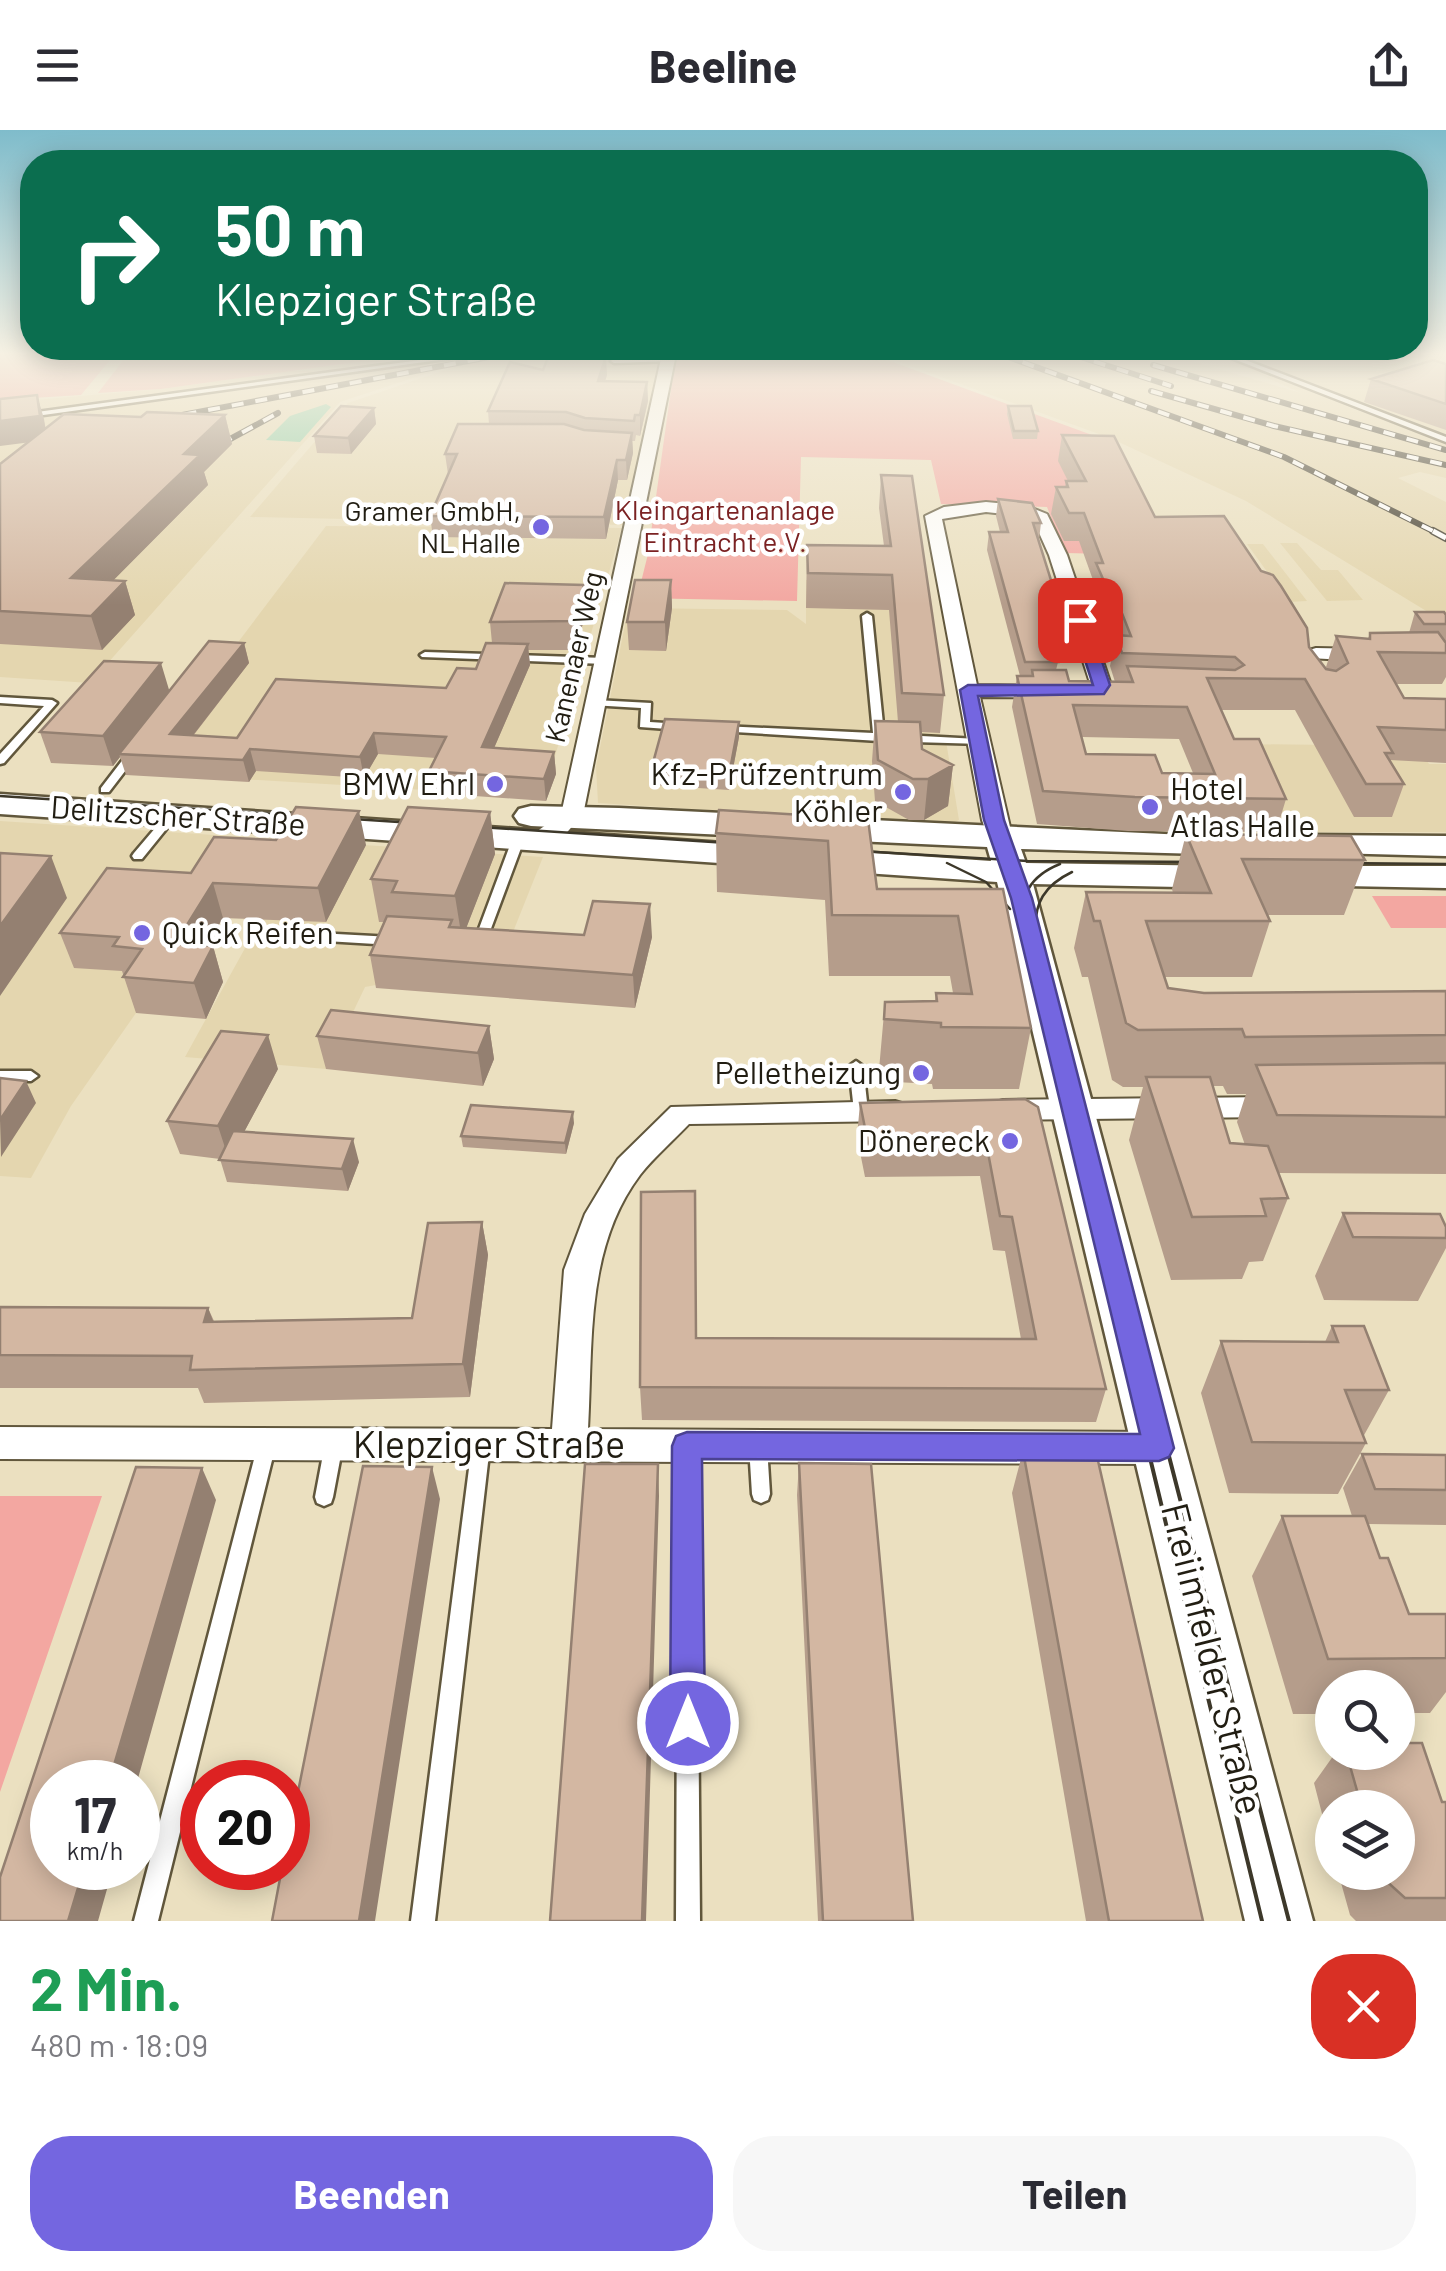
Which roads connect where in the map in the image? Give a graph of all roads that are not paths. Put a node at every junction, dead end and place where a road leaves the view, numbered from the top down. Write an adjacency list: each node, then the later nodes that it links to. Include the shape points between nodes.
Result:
1 (644, 438): 5 (street, Kanenaer Weg)
2 (868, 616): 10 (lane)
3 (425, 654): 5 (lane)
4 (1390, 654): 6 (street, via 1311,647)
5 (605, 661): 9 (street, Kanenaer Weg)
6 (1313, 676)
7 (968, 690): 7 (street, via 933,516 1022,510 1044,518 1108,692); 11 (street)
8 (0, 700): 13 (lane, via 52,703)
9 (595, 703): 10 (lane, via 647,706 644,725); 17 (street, Kanenaer Weg)
10 (879, 739): 11 (lane)
11 (978, 742): 21 (street)
12 (138, 747): 14 (lane)
13 (0, 761)
14 (105, 790): 15 (main road, Delitzscher Straße); 17 (main road, Delitzscher Straße)
15 (2, 801): 16 (main road, Delitzscher Straße)
16 (172, 815): 18 (main road, Delitzscher Straße); 20 (lane)
17 (570, 816): 18 (street); 21 (main road, Delitzscher Straße)
18 (528, 841): 21 (main road, Delitzscher Straße); 25 (lane, via 478,947)
19 (1446, 846): 21 (main road, Delitzscher Straße)
20 (138, 856)
21 (1007, 856): 22 (main road, Delitzscher Straße); 30 (main road, Freiimfelder Straße)
22 (1446, 876)
23 (280, 935): 24 (lane)
24 (399, 942)
25 (458, 946)
26 (856, 1066): 32 (lane)
27 (0, 1076): 28 (lane)
28 (30, 1076)
29 (1313, 1107): 30 (street)
30 (1073, 1109): 31 (street); 41 (main road, Freiimfelder Straße)
31 (978, 1110)
32 (861, 1111): 33 (street); 38 (street, via 681,1114 630,1167 601,1214 580,1270)
33 (920, 1111)
34 (0, 1443): 35 (street, Klepziger Straße)
35 (267, 1444): 36 (street, Klepziger Straße); 44 (lane)
36 (334, 1444): 37 (street, Klepziger Straße); 43 (lane)
37 (481, 1445): 38 (street, Klepziger Straße); 45 (lane)
38 (570, 1445): 39 (street, Klepziger Straße)
39 (687, 1446): 40 (street, Klepziger Straße); 46 (lane)
40 (758, 1446): 41 (street, Klepziger Straße); 42 (lane)
41 (1159, 1448): 47 (main road, Freiimfelder Straße)
42 (761, 1494)
43 (324, 1497)
44 (146, 1921)
45 (423, 1921)
46 (688, 1921)
47 (1279, 1921)

